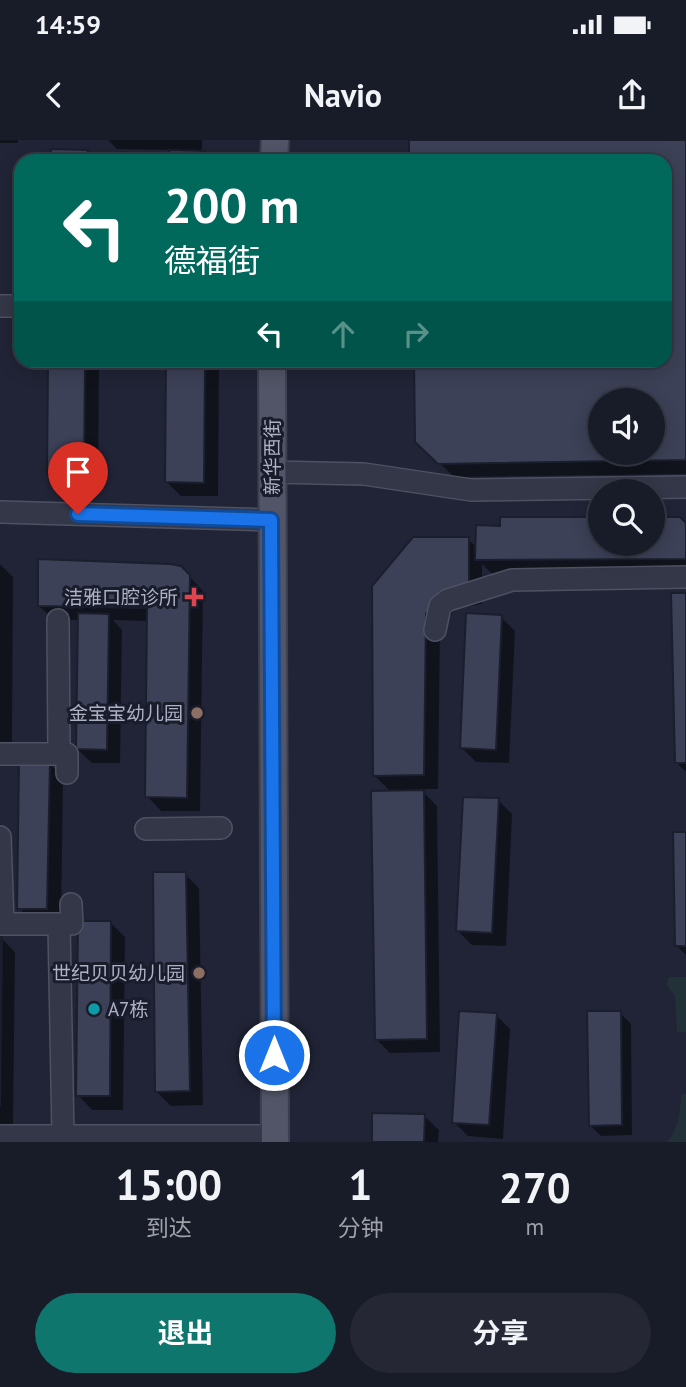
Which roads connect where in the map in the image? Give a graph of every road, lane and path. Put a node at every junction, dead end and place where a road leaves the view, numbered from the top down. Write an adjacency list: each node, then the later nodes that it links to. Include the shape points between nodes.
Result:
1 (272, 368): 2 (main road, 新华西街)
2 (272, 472): 3 (street, via 365,474 471,490); 5 (main road, 新华西街)
3 (686, 486)
4 (0, 512): 5 (street)
5 (271, 520): 18 (main road, 新华西街)
6 (686, 577): 8 (street, via 512,580 448,600 440,606)
7 (58, 620): 9 (street, via 63,763)
8 (435, 630)
9 (0, 754)
10 (221, 828): 11 (street)
11 (146, 829)
12 (0, 837): 14 (street)
13 (71, 904): 15 (street, via 72,924)
14 (2, 924): 15 (street)
15 (59, 924): 17 (street)
16 (0, 1136): 17 (street)
17 (62, 1136): 18 (street)
18 (275, 1139)

